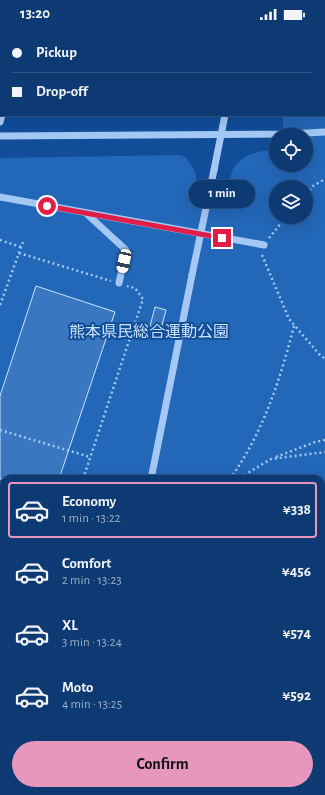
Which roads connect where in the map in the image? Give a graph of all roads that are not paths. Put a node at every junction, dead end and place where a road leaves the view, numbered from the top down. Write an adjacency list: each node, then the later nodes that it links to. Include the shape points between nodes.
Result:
1 (225, 116): 3 (street)
2 (325, 132): 3 (street)
3 (221, 134): 4 (street); 9 (street, bridge)
4 (0, 136)
5 (0, 197): 6 (street)
6 (88, 214): 7 (street); 8 (street, via 126,250)
7 (264, 245)
8 (119, 283)
9 (152, 475)

